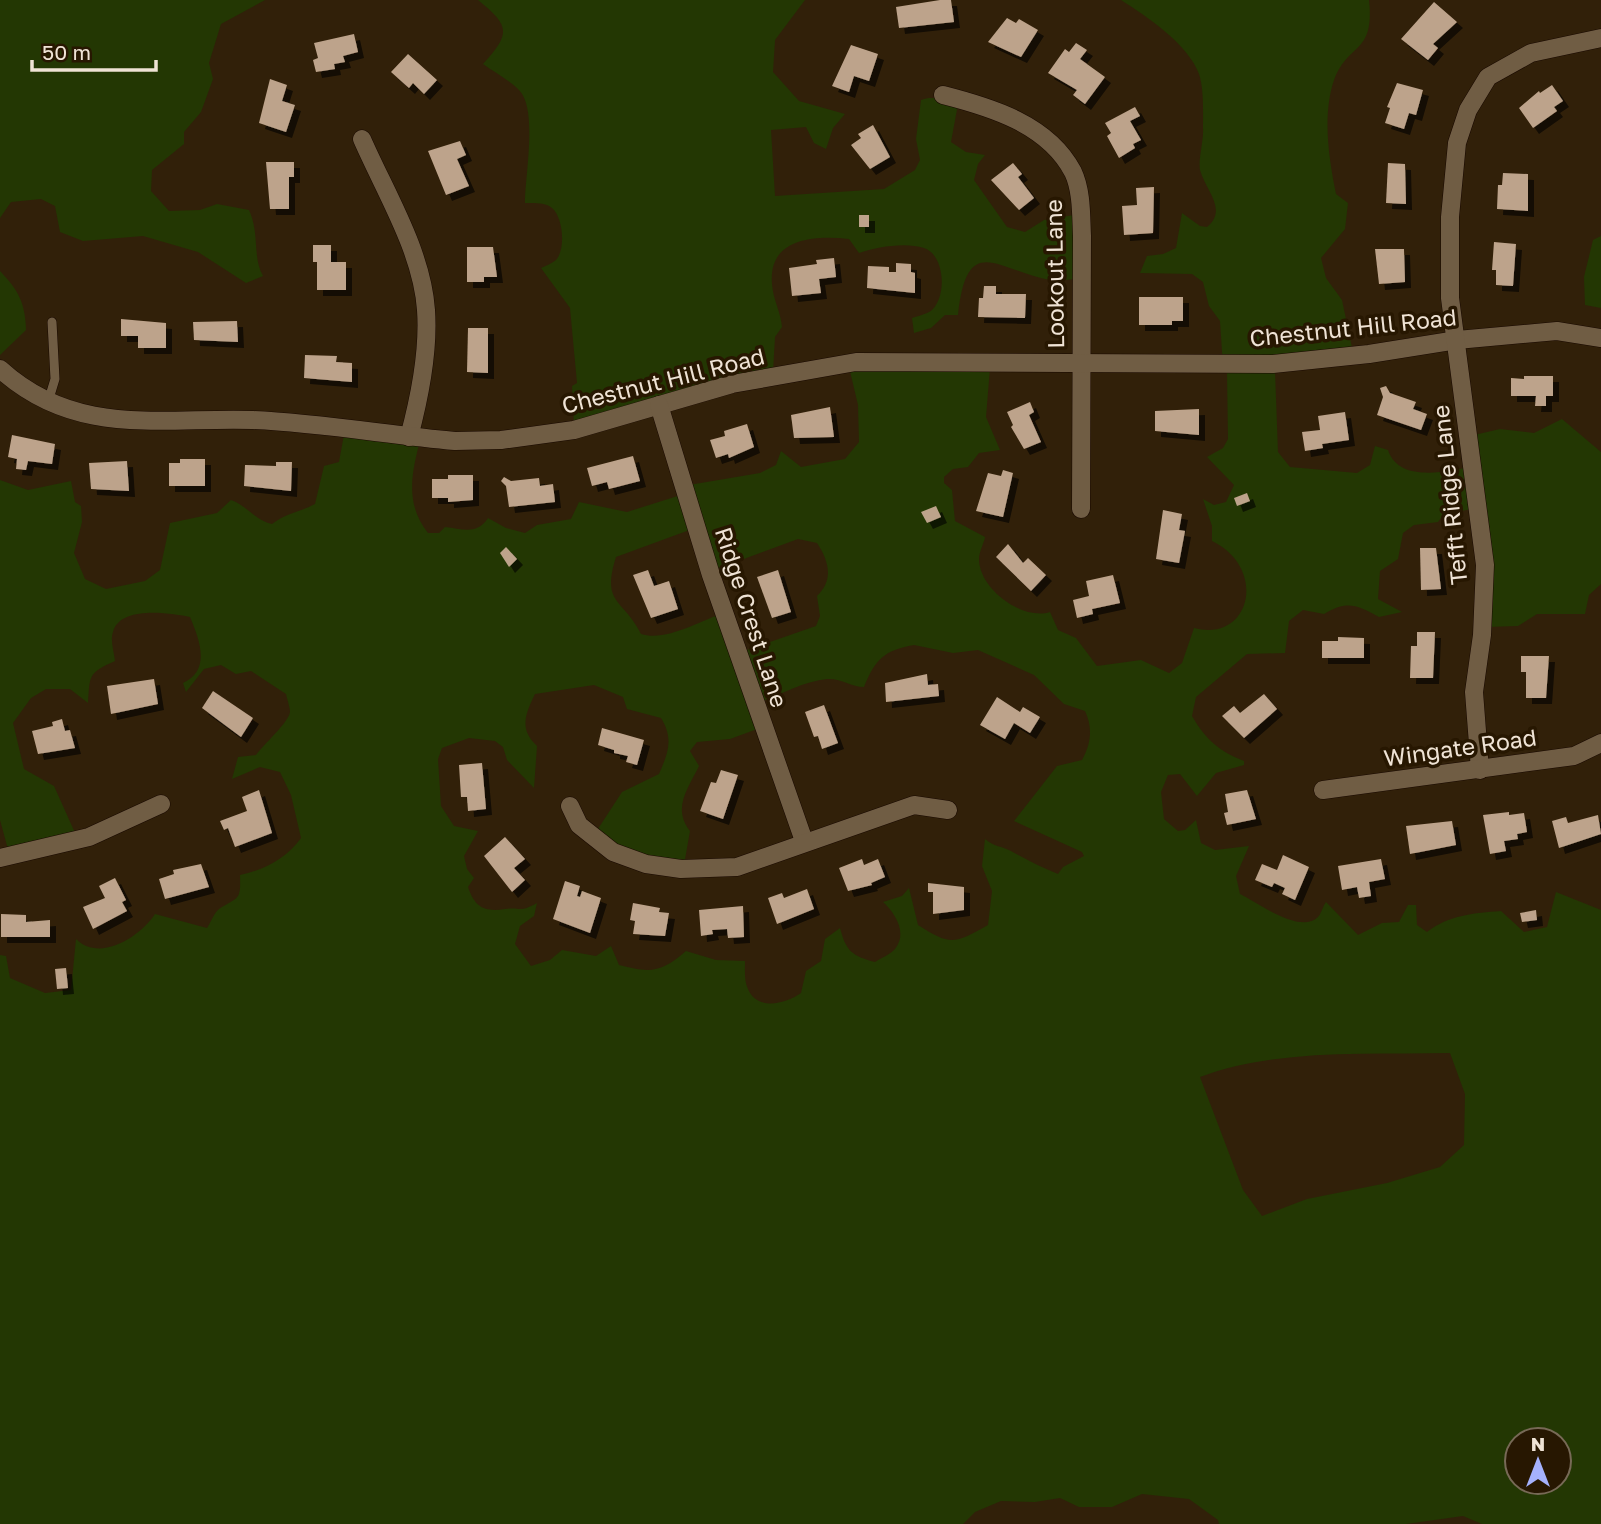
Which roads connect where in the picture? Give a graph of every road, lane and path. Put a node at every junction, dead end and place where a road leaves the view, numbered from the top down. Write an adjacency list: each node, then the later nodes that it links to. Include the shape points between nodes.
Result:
1 (1601, 38): 6 (street, Tefft Ridge Lane, via 1531,53 1488,77 1468,110 1457,143 1450,228 1450,298)
2 (943, 95): 7 (street, Lookout Lane, via 993,108 1019,121 1052,146 1073,173 1082,236)
3 (362, 139): 11 (street, via 412,252 425,297 426,353)
4 (51, 322): 9 (lane, via 55,379)
5 (1601, 338): 6 (street, Chestnut Hill Road, via 1557,331)
6 (1457, 340): 7 (street, Chestnut Hill Road, via 1273,364); 14 (street, Tefft Ridge Lane, via 1485,565 1474,692)
7 (1081, 363): 10 (street, Chestnut Hill Road, via 856,362 732,384); 12 (street, Lookout Lane)
8 (0, 369): 9 (street, Chestnut Hill Road)
9 (48, 402): 11 (street, Chestnut Hill Road, via 105,419 253,420)
10 (659, 405): 11 (street, Chestnut Hill Road, via 595,426 501,440); 19 (street, Ridge Crest Lane, via 711,575)
11 (409, 437)
12 (1081, 509)
13 (1601, 743): 14 (street, Wingate Road, via 1574,756)
14 (1480, 770): 15 (street, Wingate Road)
15 (1323, 790)
16 (161, 804): 20 (street, via 89,837)
17 (570, 806): 19 (street, via 579,825 600,844 664,867 737,867)
18 (948, 810): 19 (street, via 914,805)
19 (804, 841)
20 (0, 858)

